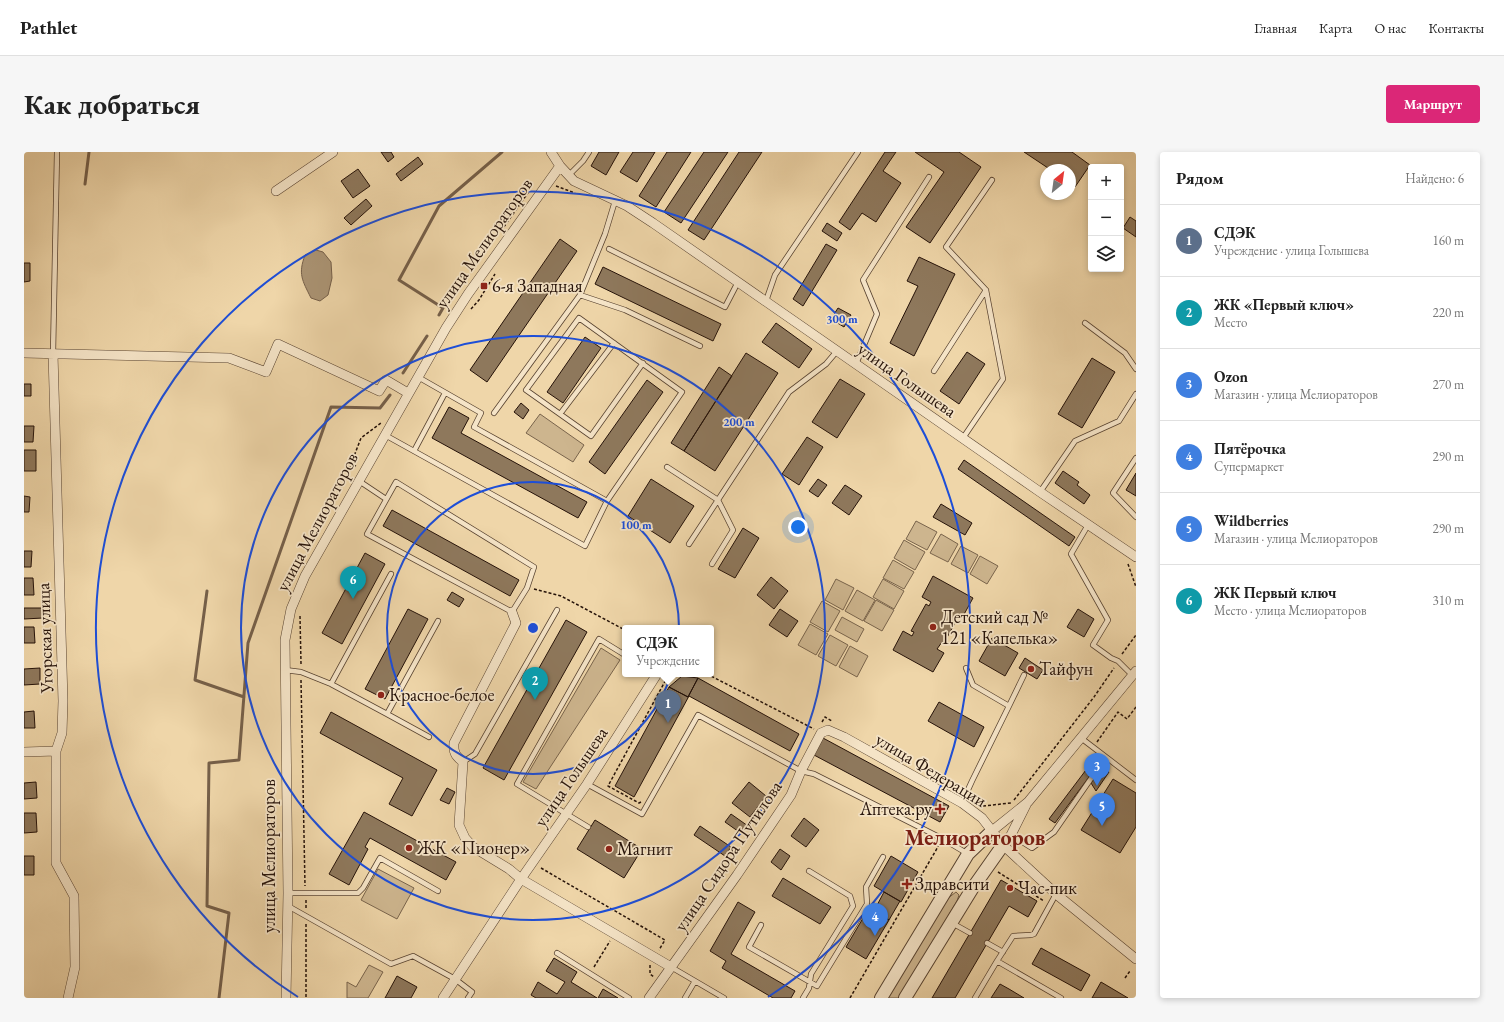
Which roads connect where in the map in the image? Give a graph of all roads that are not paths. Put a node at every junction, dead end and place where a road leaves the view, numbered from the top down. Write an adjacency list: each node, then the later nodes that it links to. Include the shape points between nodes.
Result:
1 (56, 152): 22 (lane, Угорская улица)
2 (333, 152): 10 (street)
3 (551, 152): 6 (street, улица Голышева)
4 (589, 152): 7 (lane)
5 (858, 152): 16 (lane, via 775,275)
6 (560, 166): 7 (street, улица Голышева); 27 (street, улица Мелиораторов, via 468,294)
7 (568, 175): 11 (street, улица Голышева, via 574,181)
8 (929, 177): 24 (lane, via 863,280 877,314)
9 (992, 180): 14 (lane, via 946,246)
10 (276, 191)
11 (615, 201): 13 (street, улица Голышева, via 653,223); 15 (lane, via 605,234)
12 (609, 249): 13 (lane, via 726,307)
13 (738, 282): 16 (street, улица Голышева)
14 (986, 290): 26 (lane); 34 (lane, via 1003,379)
15 (580, 295): 19 (lane, via 625,310); 31 (lane)
16 (766, 301): 20 (street, улица Голышева)
17 (1085, 323): 25 (lane, via 1126,353)
18 (614, 342): 23 (lane); 32 (lane); 32 (lane, via 579,318 526,390)
19 (700, 346)
20 (837, 351): 24 (street, улица Голышева); 42 (lane, via 826,364 789,392)
21 (24, 353): 22 (street)
22 (53, 354): 28 (street, via 229,358 266,372 278,344 379,391 386,380); 64 (street, Угорская улица, via 63,701 62,733)
23 (643, 363): 32 (lane, via 591,436); 41 (lane, via 682,392)
24 (856, 364): 34 (street, улица Голышева)
25 (1136, 370)
26 (934, 371)
27 (418, 378): 28 (street, улица Мелиораторов); 29 (lane)
28 (408, 393): 33 (street, улица Мелиораторов)
29 (445, 393): 35 (lane); 41 (lane, via 481,413 474,427)
30 (1136, 394): 39 (lane, via 1119,421 1075,441)
31 (494, 413)
32 (560, 414)
33 (385, 435): 35 (lane); 38 (street, улица Мелиораторов)
34 (963, 438): 39 (street, улица Голышева)
35 (414, 451): 41 (lane, via 586,546)
36 (1136, 458): 43 (lane, via 1114,493)
37 (667, 467): 42 (lane)
38 (358, 481): 40 (lane); 54 (street, улица Мелиораторов, via 305,576 291,610 285,640)
39 (1040, 492): 44 (street, улица Голышева)
40 (386, 499): 50 (lane, via 367,534); 50 (lane, via 396,482 534,567 527,588)
41 (607, 500)
42 (718, 500): 45 (lane); 47 (lane, via 732,530)
43 (1136, 517)
44 (1088, 525): 46 (street, улица Голышева); 55 (lane, via 1071,554 1108,620 1093,645)
45 (689, 544)
46 (1135, 554)
47 (712, 564)
48 (392, 574): 58 (lane)
49 (557, 610): 67 (lane, via 475,754)
50 (512, 612): 67 (street, via 516,623 454,743 453,750)
51 (438, 621): 60 (lane)
52 (622, 653): 73 (lane, via 599,639 517,784)
53 (966, 668): 59 (lane, via 973,685)
54 (285, 670): 58 (lane, via 301,672); 83 (street, улица Мелиораторов)
55 (1134, 673): 63 (street)
56 (1024, 675): 59 (lane)
57 (655, 677): 70 (street, улица Голышева)
58 (331, 684): 60 (lane)
59 (1009, 706): 72 (lane)
60 (387, 714): 62 (lane)
61 (828, 730): 68 (street, улица Сидора Путилова, via 821,733); 72 (street, улица Федерации)
62 (429, 737)
63 (1081, 738): 66 (lane); 71 (street)
64 (56, 751): 65 (street); 98 (street, Угорская улица, via 56,863 74,896 75,967)
65 (24, 752)
66 (1106, 757): 69 (lane); 76 (lane, via 1054,832 1032,848)
67 (463, 762): 81 (street, via 459,825 465,838 473,847 509,868)
68 (801, 771): 70 (lane, via 698,716 642,814); 78 (lane, via 814,774); 94 (street, улица Сидора Путилова, via 791,795 738,875)
69 (1136, 780)
70 (587, 784): 73 (street, улица Голышева)
71 (1028, 802): 75 (street); 76 (street)
72 (962, 803): 75 (street, улица Федерации, via 982,818)
73 (566, 813): 74 (lane); 81 (street, улица Голышева)
74 (588, 827)
75 (992, 831): 77 (street, улица Федерации); 78 (street)
76 (1011, 835): 77 (street)
77 (1003, 845): 84 (street, улица Федерации); 86 (street)
78 (968, 854): 107 (street)
79 (883, 857): 97 (lane, via 866,887 867,904 817,986)
80 (809, 871): 97 (lane, via 850,896 853,906 811,974)
81 (521, 879): 94 (street); 95 (street, улица Голышева)
82 (438, 891): 83 (lane, via 380,858 364,888 358,893)
83 (288, 893): 85 (street, улица Мелиораторов)
84 (1056, 894): 90 (lane, via 1033,935 1013,936); 92 (street, улица Федерации)
85 (288, 906): 95 (lane, via 391,964 413,956); 99 (street, улица Мелиораторов)
86 (951, 923): 88 (lane); 108 (street)
87 (761, 925): 97 (lane, via 749,947)
88 (970, 933)
89 (988, 943): 90 (lane)
90 (1003, 952): 93 (lane)
91 (557, 953): 102 (lane)
92 (1136, 959)
93 (997, 961): 109 (lane); 110 (lane)
94 (671, 967): 96 (lane); 103 (street, улица Сидора Путилова)
95 (455, 979): 100 (street, улица Голышева); 101 (lane, via 472,992)
96 (695, 981): 104 (lane); 105 (lane)
97 (810, 982): 106 (lane)
98 (68, 998)
99 (286, 998)
100 (443, 998)
101 (468, 998)
102 (629, 998)
103 (649, 998)
104 (685, 998)
105 (724, 998)
106 (804, 998)
107 (881, 998)
108 (905, 998)
109 (975, 998)
110 (1061, 998)

